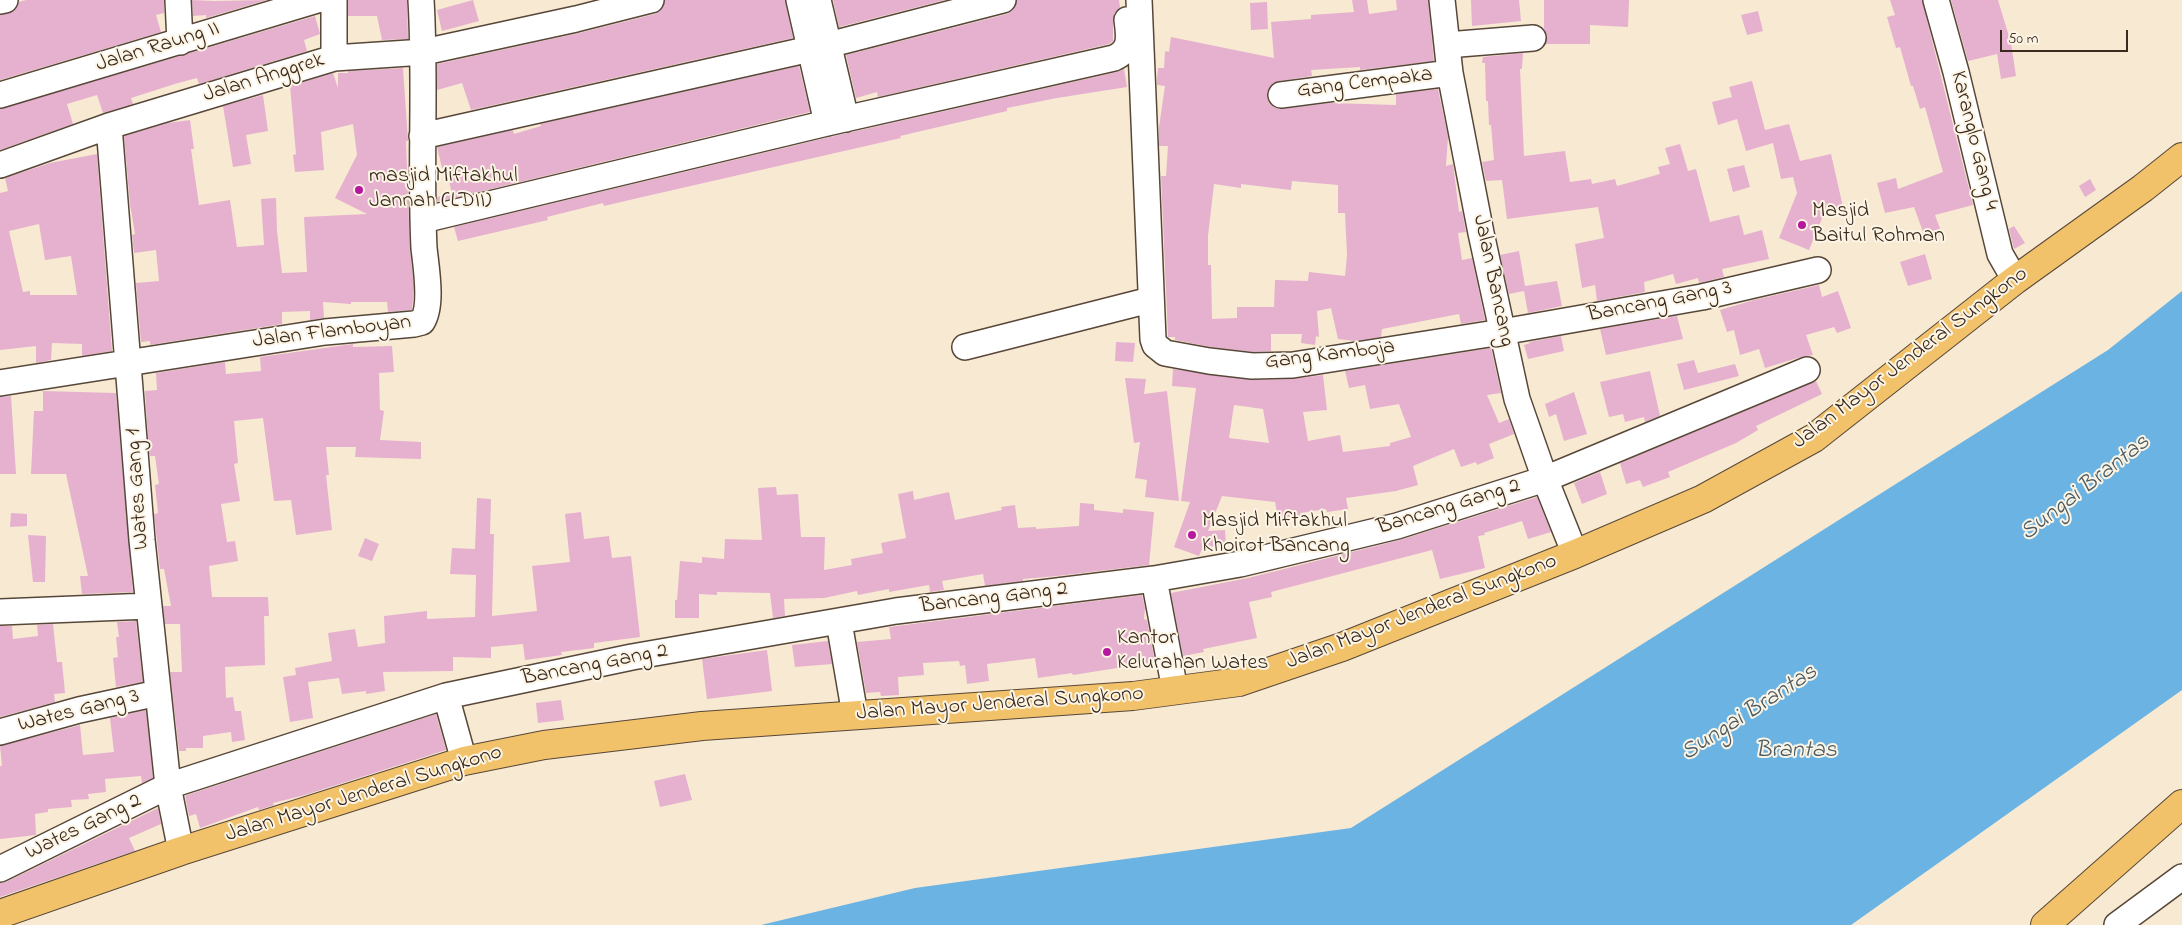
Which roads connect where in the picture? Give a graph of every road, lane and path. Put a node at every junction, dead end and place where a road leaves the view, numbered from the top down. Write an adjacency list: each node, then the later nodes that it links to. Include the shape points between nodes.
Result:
1 (5, 0): 14 (street)
2 (178, 0): 18 (street)
3 (316, 0): 15 (street, Jalan Raung II)
4 (334, 0): 22 (street)
5 (421, 0): 21 (street, Jalan Flamboyan)
6 (651, 0): 16 (street, Jalan Anggrek)
7 (799, 0): 20 (street)
8 (818, 0): 20 (street)
9 (1003, 0): 20 (street)
10 (1126, 0): 26 (street, via 1129,41 1125,51 1114,58)
11 (1139, 0): 34 (street)
12 (1442, 0): 19 (street, Jalan Bancang)
13 (1936, 0): 33 (street, Karanglo Gang 4, via 2000,254)
14 (0, 1)
15 (261, 8): 18 (street, Jalan Raung II)
16 (574, 10): 21 (street, Jalan Anggrek)
17 (1533, 38): 19 (street)
18 (180, 42): 24 (street, Jalan Raung II)
19 (1447, 45): 23 (street, Jalan Bancang)
20 (819, 47): 26 (street); 28 (street)
21 (424, 52): 22 (street, Jalan Anggrek); 28 (street, Jalan Flamboyan)
22 (334, 58): 27 (street, Jalan Anggrek)
23 (1450, 73): 25 (street, Gang Cempaka); 35 (street, Jalan Bancang)
24 (0, 95)
25 (1281, 95)
26 (836, 121): 31 (street)
27 (109, 126): 30 (street, Jalan Anggrek); 37 (street, Wates Gang 1)
28 (422, 136): 31 (street, Jalan Flamboyan)
29 (2182, 157): 33 (main road, Jalan Mayor Jenderal Sungkono)
30 (0, 166)
31 (423, 220): 37 (street, Jalan Flamboyan, via 428,308 422,322 324,332)
32 (1818, 270): 35 (street, Bancang Gang 3, via 1702,297)
33 (2015, 280): 41 (main road, Jalan Mayor Jenderal Sungkono, via 1814,438 1703,500)
34 (1150, 300): 35 (street, Gang Kamboja, via 1153,338 1159,350 1210,361 1271,366); 36 (street)
35 (1502, 332): 40 (street, Jalan Bancang, via 1517,398)
36 (965, 346)
37 (129, 362): 39 (street); 43 (street, Wates Gang 1)
38 (1807, 370): 40 (street, Bancang Gang 2)
39 (0, 383)
40 (1545, 479): 41 (street, Jalan Bancang); 42 (street, Bancang Gang 2, via 1398,526 1240,564)
41 (1575, 554): 46 (main road, Jalan Mayor Jenderal Sungkono, via 1342,648 1240,682)
42 (1154, 579): 45 (street, Bancang Gang 2, via 896,611); 46 (street)
43 (149, 606): 44 (street); 47 (street, Wates Gang 1)
44 (0, 612)
45 (839, 622): 48 (street, Bancang Gang 2, via 632,658); 49 (street)
46 (1175, 690): 49 (main road, Jalan Mayor Jenderal Sungkono, via 1133,696)
47 (158, 693): 50 (street, Wates Gang 3); 52 (street, Wates Gang 1)
48 (446, 696): 51 (street); 52 (street, Bancang Gang 2)
49 (855, 715): 51 (main road, Jalan Mayor Jenderal Sungkono, via 692,727 544,745)
50 (0, 732)
51 (464, 761): 54 (main road, Jalan Mayor Jenderal Sungkono)
52 (168, 786): 54 (street, Wates Gang 1); 55 (street, Wates Gang 2)
53 (2182, 804): 58 (main road)
54 (181, 851): 57 (main road, Jalan Mayor Jenderal Sungkono)
55 (0, 868)
56 (2182, 877): 59 (street)
57 (0, 914)
58 (2045, 925)
59 (2117, 925)

